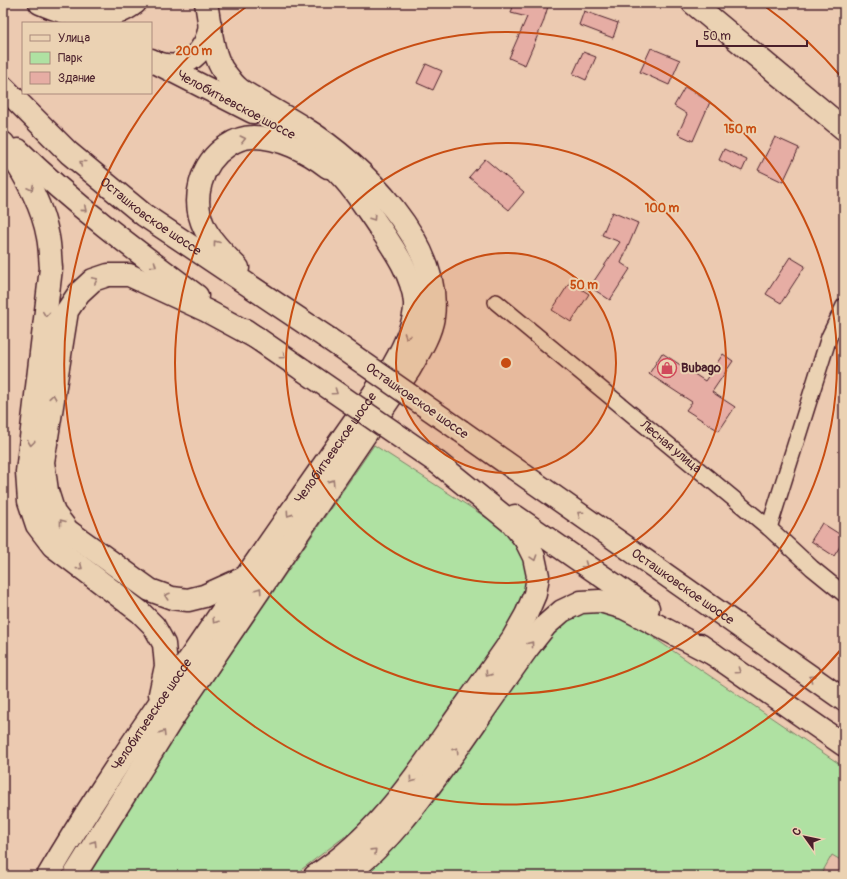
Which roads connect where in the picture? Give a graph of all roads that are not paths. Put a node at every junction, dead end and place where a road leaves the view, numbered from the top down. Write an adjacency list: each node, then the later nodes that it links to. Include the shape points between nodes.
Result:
1 (40, 3): 2 (street, via 54,10 98,18 113,15)
2 (136, 3): 5 (street)
3 (693, 3): 9 (street)
4 (207, 10): 6 (street, Челобитьевское шоссе, via 209,35 198,54 178,64 160,64); 26 (street, Челобитьевское шоссе, one-way to 4, via 174,716 409,370 425,341 433,319 434,296 430,274 406,226 383,196 332,146 237,87 224,71 214,48)
5 (131, 22)
6 (152, 60)
7 (152, 61): 12 (street, Челобитьевское шоссе, via 289,132 317,153)
8 (3, 87): 15 (street, Осташковское шоссе, one-way to 8, via 144,215 68,153)
9 (844, 129)
10 (3, 136): 16 (street, one-way to 16, via 46,178 123,242)
11 (3, 143): 23 (street, one-way to 23, via 29,185 42,212 49,238 51,268 27,472 29,500 37,525 53,546 140,612 154,626 164,644 166,666)
12 (357, 195): 15 (street, one-way to 12, via 246,277 205,229 199,211 198,190 204,170 218,152 234,141 252,137 276,141 313,156); 19 (street, Челобитьевское шоссе, one-way to 19, via 391,244 412,287 415,304 411,326 393,366)
13 (496, 302): 18 (street, Лесная улица)
14 (844, 306): 18 (street, via 829,337)
15 (284, 309): 22 (street, Осташковское шоссе, one-way to 15, bridge)
16 (257, 338): 17 (street, one-way to 17, bridge); 19 (street, one-way to 16, via 204,596 188,600 172,598 150,590 68,531 54,513 47,491 43,462 67,311 79,293 93,280 108,275 129,275 207,311)
17 (438, 463): 21 (street, one-way to 21); 27 (street, one-way to 27, via 512,523 525,539 534,557 538,576 535,594 513,638 401,796 349,851)
18 (769, 528): 20 (street, Лесная улица)
19 (244, 578): 23 (street, Челобитьевское шоссе, one-way to 23)
20 (844, 594)
21 (713, 654): 24 (street, one-way to 24); 28 (street, one-way to 21, via 390,835 415,807 527,648 546,625 562,611 581,602 600,601 624,608)
22 (844, 700)
23 (158, 705): 25 (street, Челобитьевское шоссе)
24 (844, 745)
25 (48, 876)
26 (74, 876)
27 (315, 876)
28 (345, 876)

